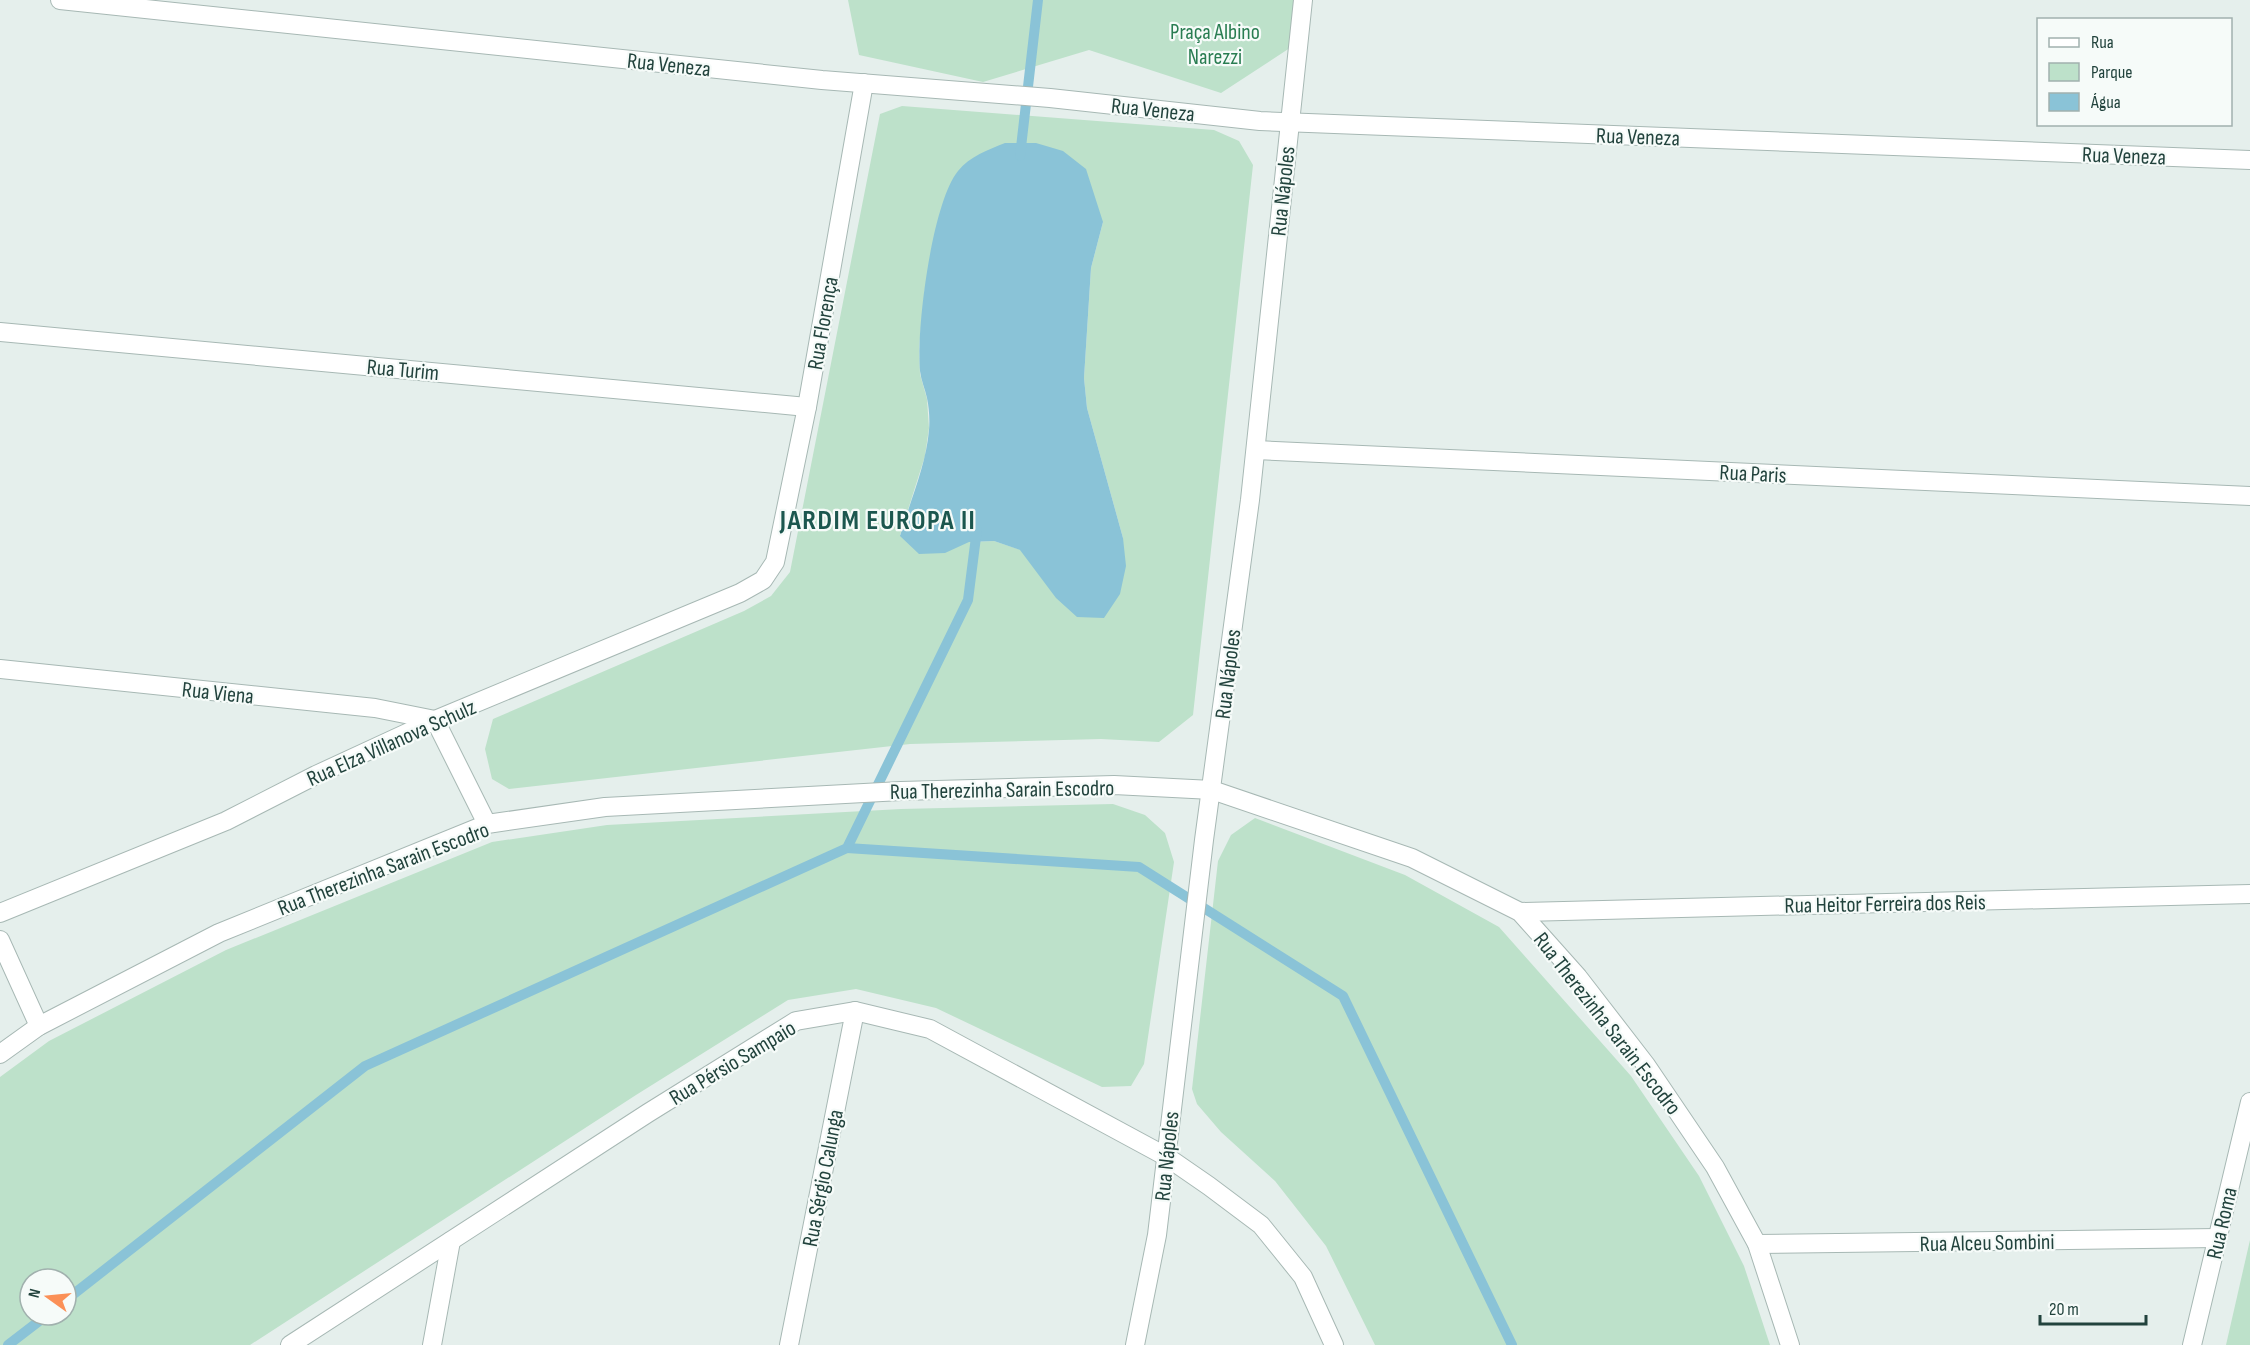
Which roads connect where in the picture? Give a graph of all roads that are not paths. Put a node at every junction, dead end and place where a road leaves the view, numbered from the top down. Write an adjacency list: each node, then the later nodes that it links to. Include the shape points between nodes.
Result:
1 (60, 0): 3 (street, Rua Veneza)
2 (1303, 0): 4 (street, Rua Nápoles)
3 (864, 83): 4 (street, Rua Veneza); 7 (street, Rua Florença)
4 (1289, 122): 5 (street, Rua Veneza); 8 (street, Rua Nápoles)
5 (2250, 160)
6 (0, 332): 7 (street, Rua Turim)
7 (807, 407): 10 (street, Rua Florença)
8 (1256, 450): 9 (street, Rua Paris); 13 (street, Rua Nápoles)
9 (2250, 496)
10 (775, 562): 12 (street, Rua Elza Villanova Schulz, via 763,580 741,593)
11 (0, 669): 12 (street, Rua Viena, via 375,708)
12 (435, 720): 14 (street); 17 (street, Rua Elza Villanova Schulz, via 226,821)
13 (1212, 790): 14 (street, Rua Therezinha Sarain Escodro, via 1114,785 849,793 605,807); 16 (street, Rua Therezinha Sarain Escodro, via 1412,858); 23 (street, Rua Nápoles)
14 (487, 824): 20 (street, Rua Therezinha Sarain Escodro, via 219,933)
15 (2250, 894): 16 (street, Rua Heitor Ferreira dos Reis)
16 (1520, 912): 26 (street, Rua Therezinha Sarain Escodro, via 1578,976 1646,1065 1715,1167)
17 (0, 914)
18 (0, 940): 20 (street)
19 (855, 1011): 23 (street, Rua Pérsio Sampaio, via 930,1029); 25 (street, Rua Pérsio Sampaio, via 796,1021); 29 (street, Rua Sérgio Calunga)
20 (39, 1026): 21 (street, Rua Therezinha Sarain Escodro)
21 (0, 1054)
22 (2250, 1102): 24 (street, Rua Roma)
23 (1167, 1157): 30 (street, Rua Nápoles); 31 (street, Rua Pérsio Sampaio, via 1261,1225 1303,1277)
24 (2217, 1238): 26 (street, Rua Alceu Sombini); 33 (street, Rua Roma)
25 (451, 1241): 27 (street, Rua Pérsio Sampaio); 28 (street)
26 (1757, 1244): 32 (street, Rua Therezinha Sarain Escodro)
27 (290, 1345)
28 (432, 1345)
29 (789, 1345)
30 (1136, 1345)
31 (1334, 1345)
32 (1790, 1345)
33 (2192, 1345)

